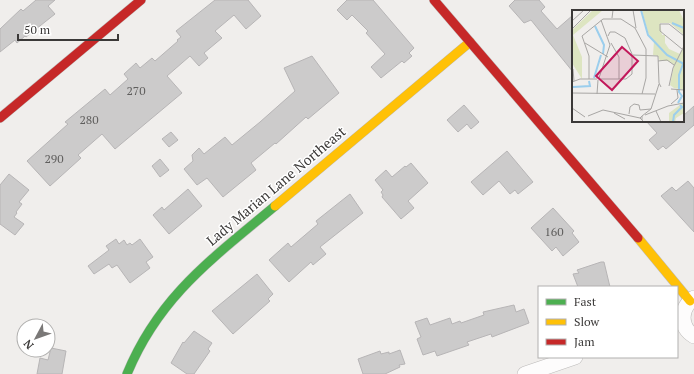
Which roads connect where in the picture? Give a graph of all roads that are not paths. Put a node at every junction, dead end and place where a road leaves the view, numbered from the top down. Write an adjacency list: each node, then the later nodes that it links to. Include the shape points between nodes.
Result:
1 (141, 0): 4 (street)
2 (434, 0): 3 (street)
3 (470, 42): 5 (street); 9 (street, Lady Marian Lane Northeast, via 197,270 168,301 144,336)
4 (0, 118)
5 (692, 300): 6 (street, via 683,312)
6 (680, 325): 7 (street)
7 (694, 336)
8 (573, 358): 10 (street)
9 (127, 374)
10 (525, 374)

